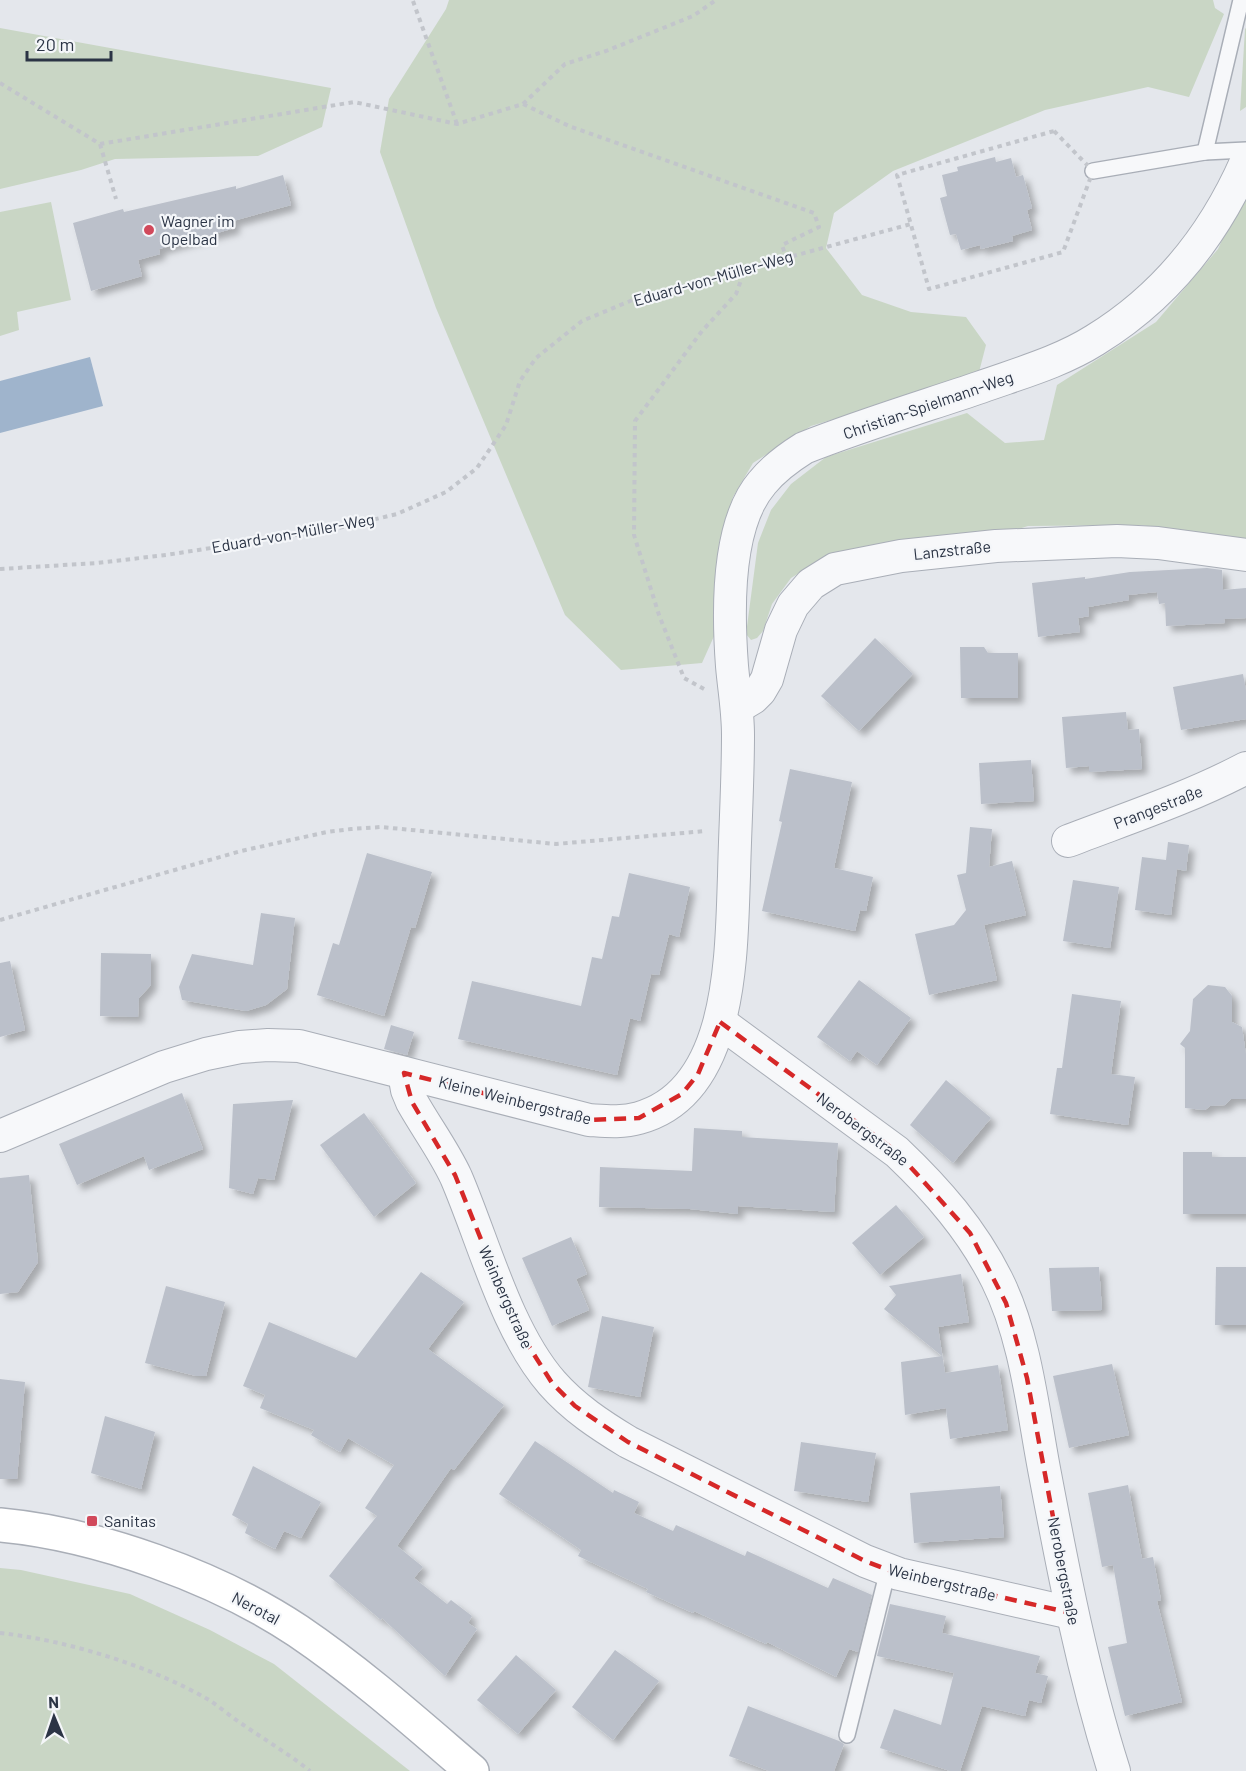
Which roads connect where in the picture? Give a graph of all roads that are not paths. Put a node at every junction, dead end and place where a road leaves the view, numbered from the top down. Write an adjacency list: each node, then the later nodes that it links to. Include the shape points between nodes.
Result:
1 (1241, 0): 3 (lane)
2 (1246, 150): 3 (lane)
3 (1205, 152): 5 (lane)
4 (1246, 162): 7 (street, Christian-Spielmann-Weg, via 1231,196 1204,239 1173,278 1136,312 1094,341 1049,363 804,448 780,464 760,485 746,509 733,568 732,666)
5 (1093, 171)
6 (1246, 555): 7 (street, Lanzstraße, via 1158,543 1029,544 901,556 835,569 811,584 793,605 781,630 767,679 753,698)
7 (738, 707): 10 (street, via 731,964)
8 (1246, 768): 9 (street, Prangestraße, via 1187,796)
9 (1068, 841)
10 (720, 1022): 11 (street, Kleine Weinbergstraße, via 698,1074 682,1094 639,1119 589,1120); 15 (street, Nerobergstraße, via 897,1152 970,1233 998,1281 1017,1334)
11 (404, 1073): 12 (street, via 299,1046 240,1047 164,1067); 14 (street, Weinbergstraße, via 412,1102 455,1175 516,1326 552,1383 599,1425 628,1442)
12 (0, 1136)
13 (0, 1525): 17 (street, Nerotal, via 69,1537 134,1555 242,1599 342,1662)
14 (888, 1570): 15 (street, Weinbergstraße); 16 (lane)
15 (1071, 1613): 18 (street, Nerobergstraße)
16 (847, 1735)
17 (472, 1771)
18 (1114, 1771)

